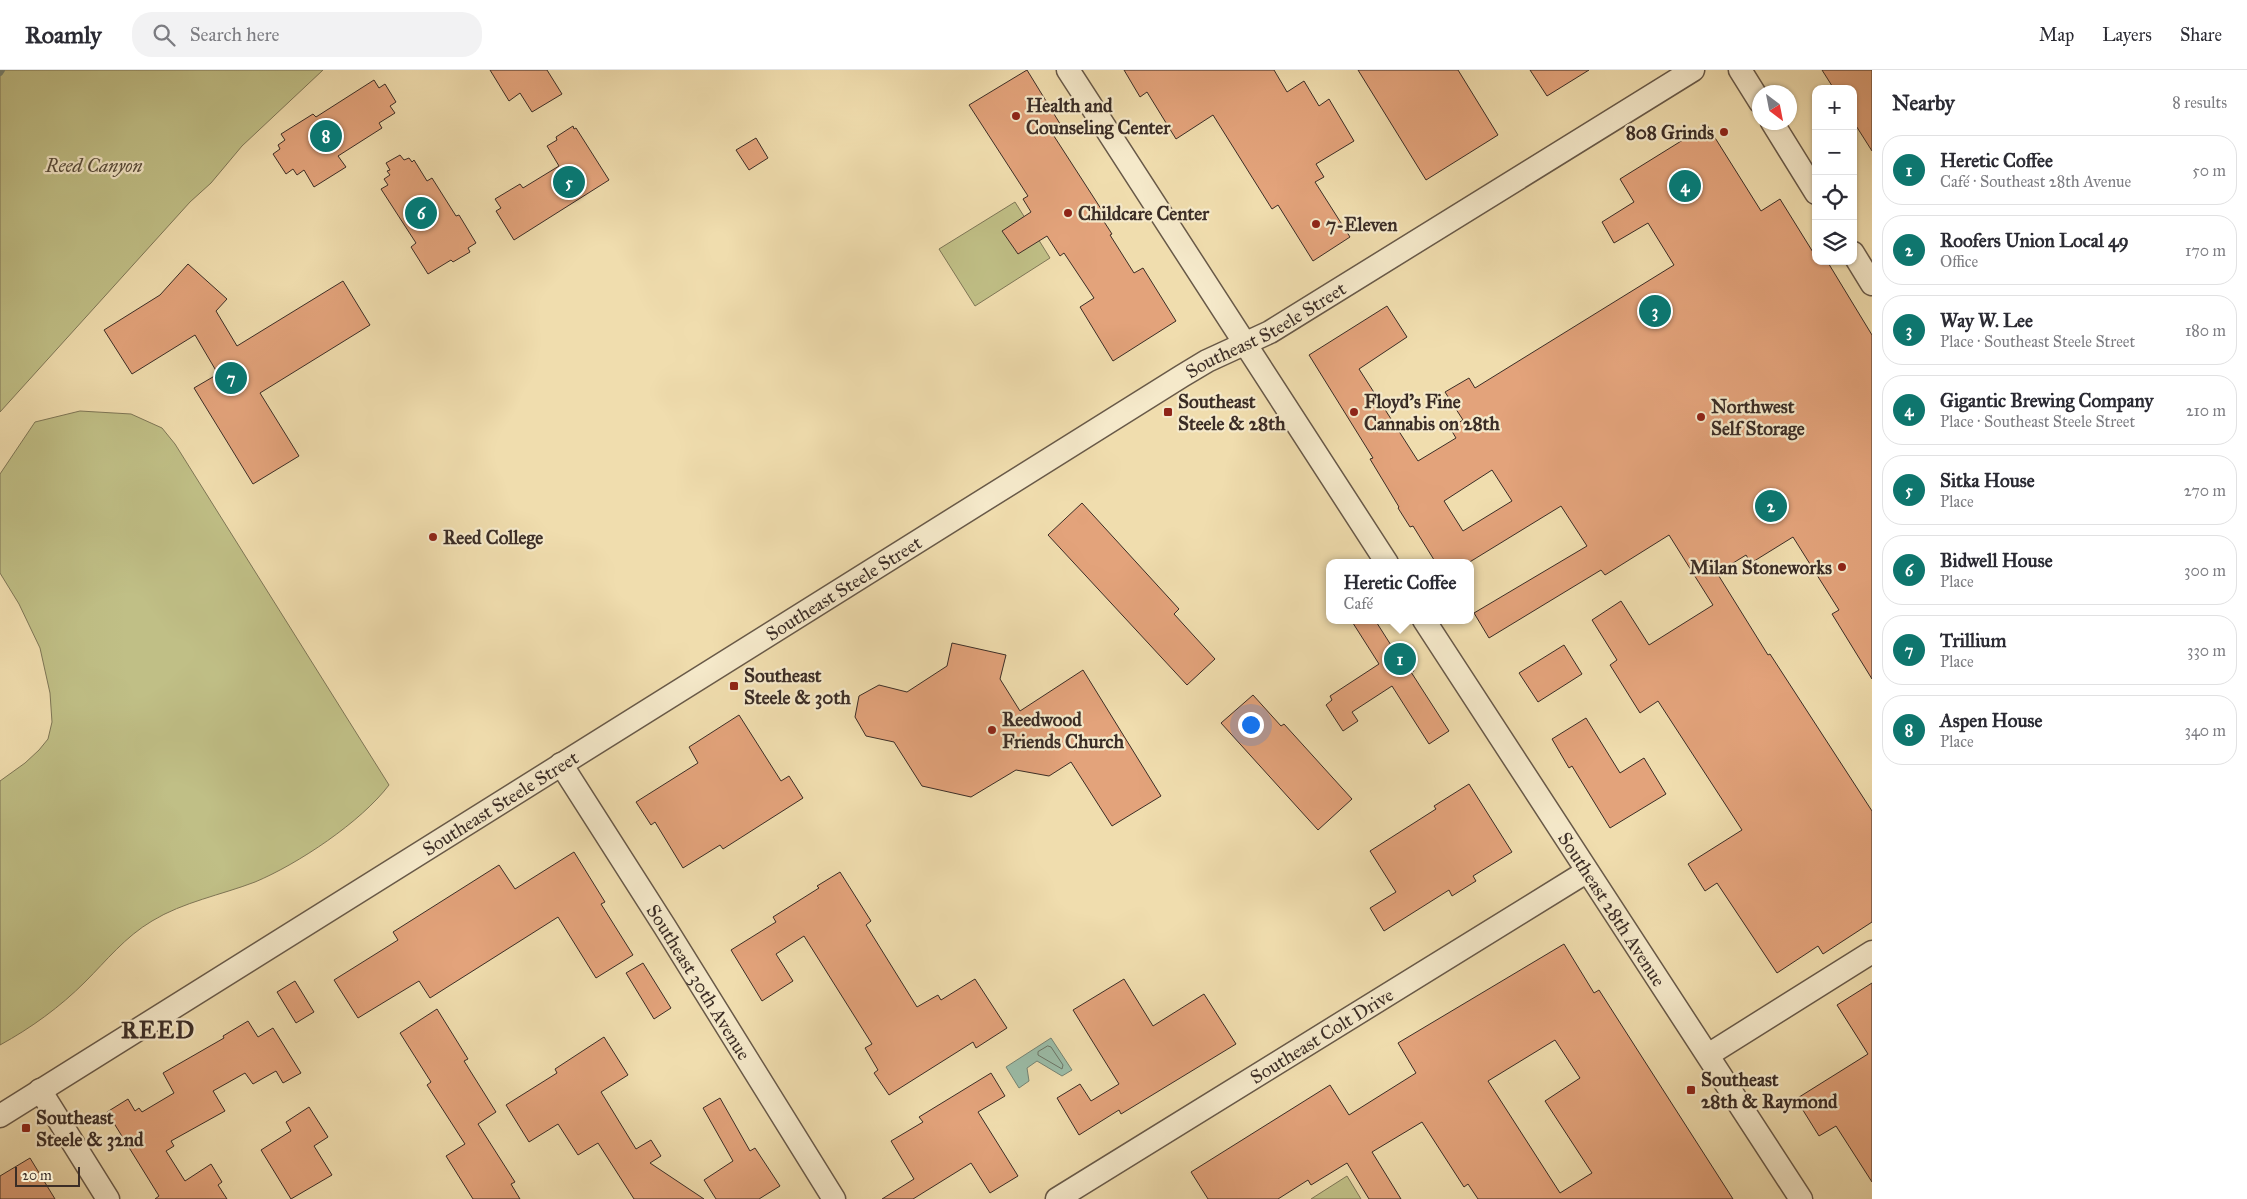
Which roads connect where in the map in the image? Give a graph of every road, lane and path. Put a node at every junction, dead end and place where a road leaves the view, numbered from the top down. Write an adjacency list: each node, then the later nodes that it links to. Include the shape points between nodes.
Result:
1 (1068, 70): 9 (street)
2 (1693, 70): 9 (street, Southeast Steele Street, via 1270,332)
3 (1740, 70): 4 (street)
4 (1752, 89)
5 (1777, 130): 6 (street)
6 (1812, 187)
7 (1857, 260): 8 (street)
8 (1872, 284)
9 (1245, 343): 10 (street); 12 (street, Southeast Steele Street, via 1207,360)
10 (1384, 559)
11 (1427, 624): 13 (street, Southeast 28th Avenue)
12 (561, 764): 16 (street, Southeast Steele Street); 19 (street, Southeast 30th Avenue)
13 (1586, 872): 15 (street, Southeast 28th Avenue); 20 (street, Southeast Colt Drive)
14 (1872, 952): 15 (street)
15 (1708, 1055): 21 (street, Southeast 28th Avenue)
16 (40, 1090): 17 (street, Southeast Steele Street); 18 (street)
17 (0, 1116)
18 (108, 1199)
19 (834, 1199)
20 (1057, 1199)
21 (1800, 1199)

